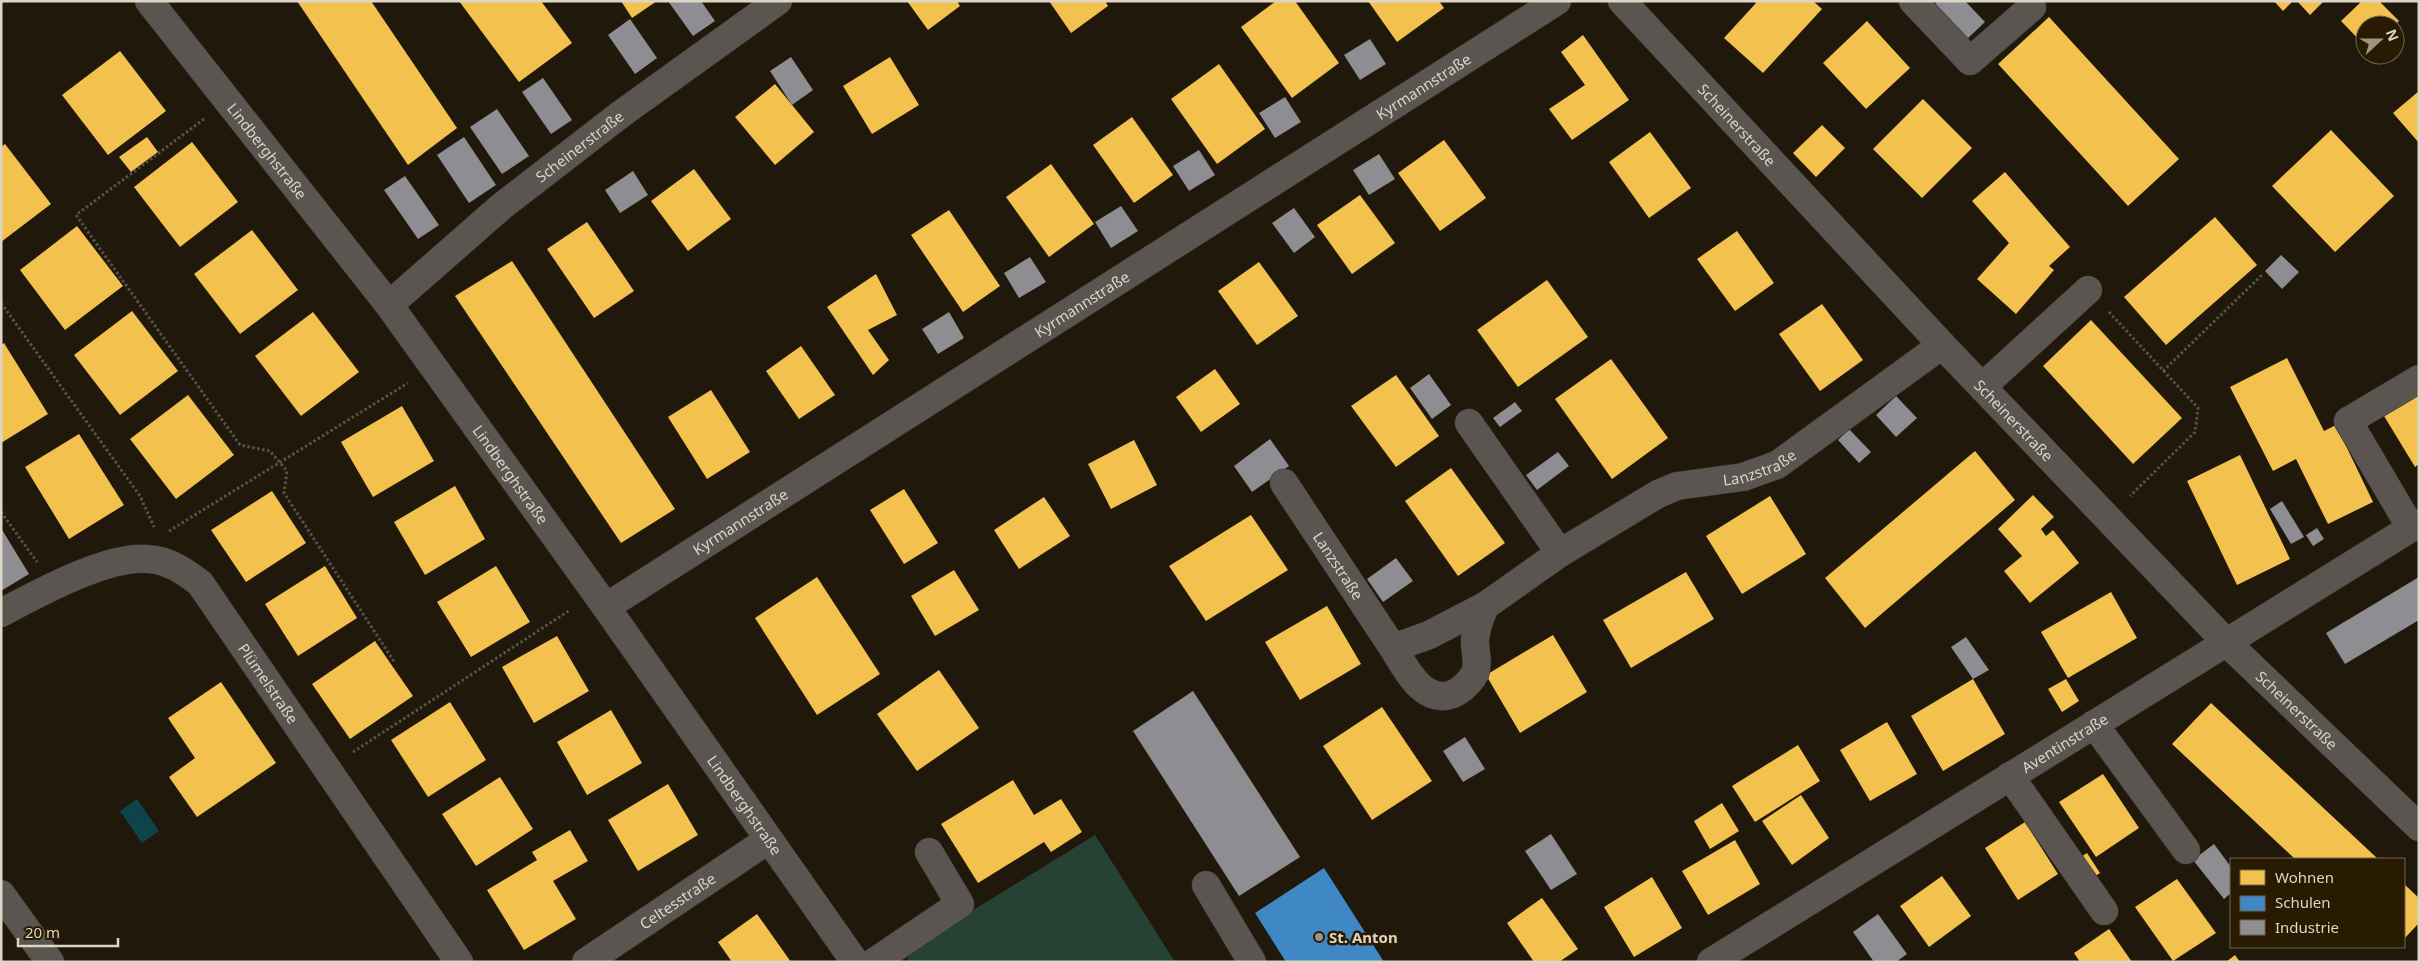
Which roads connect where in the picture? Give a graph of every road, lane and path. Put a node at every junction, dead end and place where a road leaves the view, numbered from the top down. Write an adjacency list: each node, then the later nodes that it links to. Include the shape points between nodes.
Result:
1 (149, 1): 7 (street, Lindberghstraße)
2 (778, 1): 11 (street, Scheinerstraße, via 620,114 502,206)
3 (1556, 1): 26 (street, Kyrmannstraße)
4 (1622, 1): 12 (street, Scheinerstraße)
5 (1913, 1): 6 (street, via 1970,61)
6 (2032, 7)
7 (228, 100): 11 (street, Lindberghstraße); 18 (path, via 76,215 240,445 270,451)
8 (2263, 274): 14 (path)
9 (2088, 290): 14 (path); 16 (street)
10 (1, 303): 23 (path, via 140,496)
11 (389, 305): 13 (street, Lindberghstraße)
12 (1942, 345): 16 (street, Scheinerstraße); 24 (street, Lanzstraße, via 1777,465 1743,477 1677,486)
13 (434, 366): 18 (path); 26 (street, Lindberghstraße)
14 (2163, 370): 21 (path, via 2198,408 2195,432)
15 (2419, 379): 22 (street, via 2348,421)
16 (1982, 387): 21 (street, Scheinerstraße)
17 (1469, 423): 24 (street)
18 (280, 463): 23 (path, via 183,524); 31 (path, via 287,471 284,493)
19 (1284, 483): 30 (street, Lanzstraße)
20 (1, 512): 25 (path)
21 (2108, 518): 29 (street, Scheinerstraße)
22 (2415, 526): 29 (street, Aventinstraße)
23 (154, 548): 25 (street, Plümelstraße); 33 (street, Plümelstraße, via 200,582)
24 (1560, 553): 27 (street, Lanzstraße)
25 (54, 586): 28 (street, Plümelstraße)
26 (601, 600): 33 (path); 36 (street, Lindberghstraße)
27 (1485, 606): 30 (street, Lanzstraße, via 1446,627); 30 (street, Lanzstraße, via 1476,631 1475,672 1457,692 1444,697 1418,686)
28 (1, 613)
29 (2226, 642): 32 (street, Aventinstraße); 35 (street, Scheinerstraße)
30 (1393, 648)
31 (395, 663)
32 (2094, 724): 34 (street, Aventinstraße); 37 (street)
33 (328, 769): 43 (street, Plümelstraße)
34 (2010, 776): 41 (street); 48 (street, Aventinstraße)
35 (2419, 827)
36 (768, 840): 44 (street, Celtesstraße); 45 (street, Lindberghstraße)
37 (2186, 850)
38 (929, 852): 46 (street, via 960,904)
39 (1206, 886): 47 (street)
40 (1, 894): 42 (street)
41 (2104, 911)
42 (50, 962)
43 (459, 962)
44 (586, 962)
45 (855, 962)
46 (874, 962)
47 (1252, 962)
48 (1711, 962)

